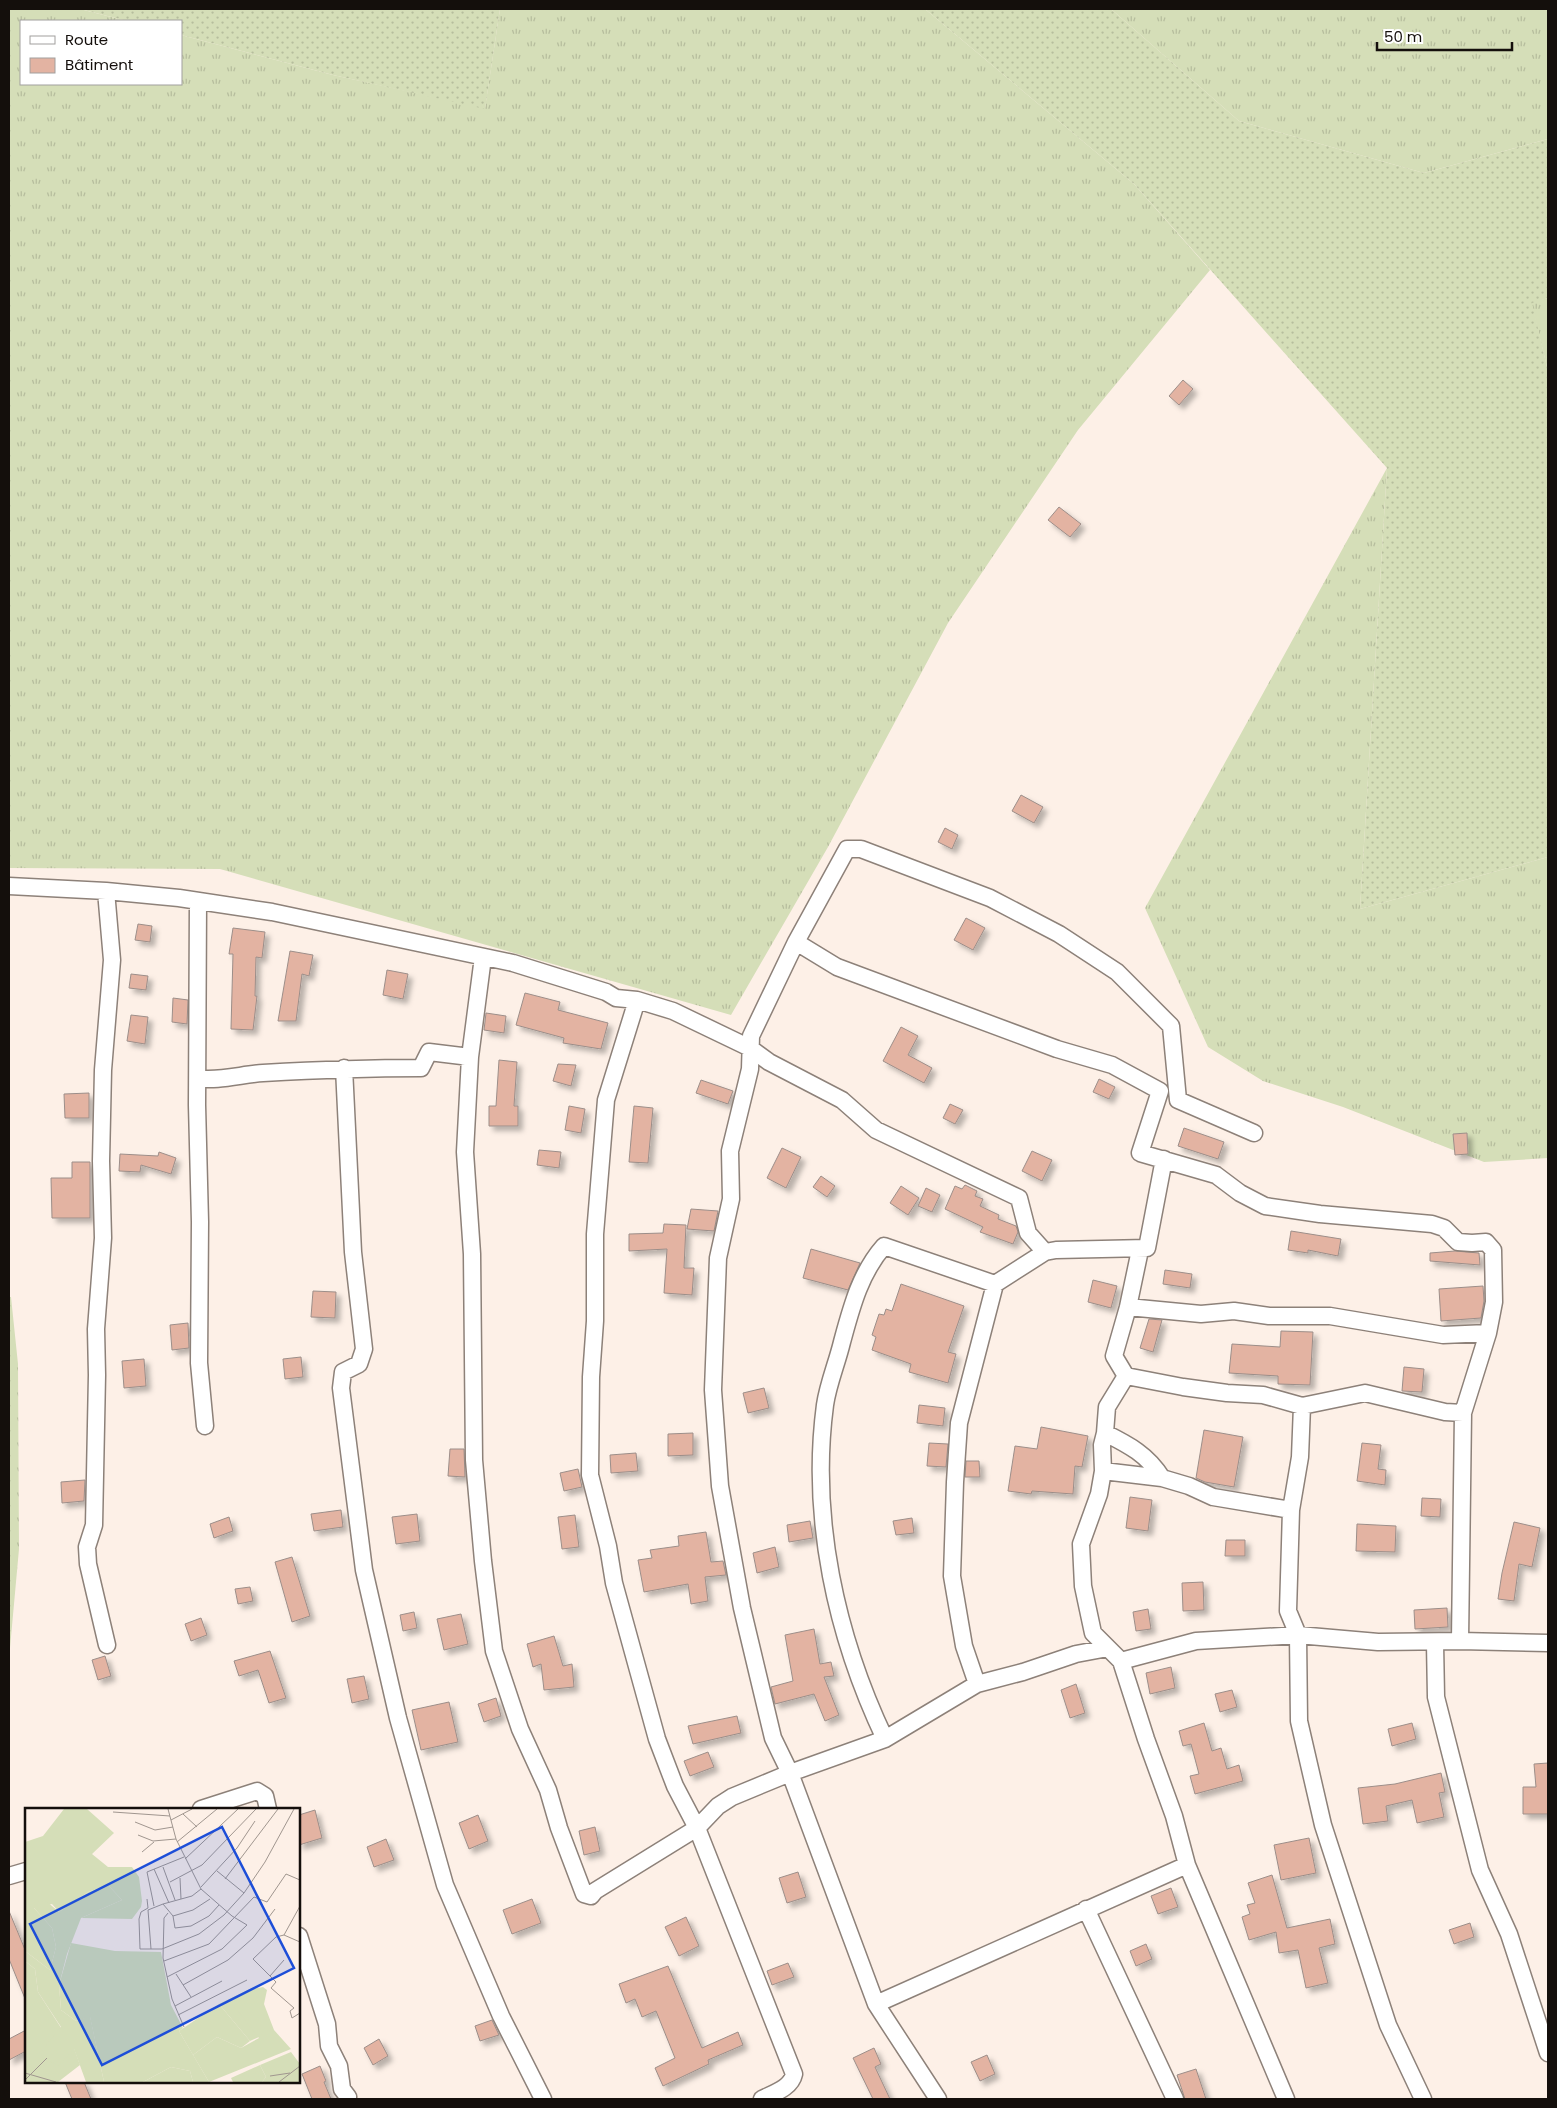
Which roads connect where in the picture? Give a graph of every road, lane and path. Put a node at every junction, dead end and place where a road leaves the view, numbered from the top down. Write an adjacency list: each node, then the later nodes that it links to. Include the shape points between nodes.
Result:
1 (9, 886): 2 (street)
2 (106, 891): 3 (street); 32 (street, via 112,960 100,1161 103,1238 96,1329 94,1525 87,1547)
3 (198, 901): 5 (street, via 272,912); 10 (street)
4 (796, 942): 7 (street, via 751,1036); 11 (street, via 837,967 1057,1049 1112,1065); 12 (street, via 848,849 853,848 990,898 1059,934 1116,972 1171,1026)
5 (483, 957): 6 (street, via 513,963 616,998); 8 (street)
6 (638, 1000): 7 (street, via 673,1012); 40 (street, via 606,1100 595,1234 590,1475 614,1583 657,1739 675,1786)
7 (750, 1048): 16 (street, via 769,1062 842,1100 876,1130 1019,1198 1028,1233); 37 (street, via 750,1069 730,1151 731,1190 718,1258 713,1390 720,1486 742,1608 773,1738)
8 (470, 1057): 9 (street, via 429,1052 421,1068); 40 (street, via 465,1152 472,1254 474,1460 494,1651 520,1729 548,1790 584,1894 591,1896 594,1891)
9 (344, 1068): 10 (street, via 210,1080); 49 (street, via 353,1252 364,1349 359,1364 343,1372 341,1388 364,1570 398,1718 445,1885 501,2016)
10 (198, 1078): 23 (street, via 199,1363)
11 (1160, 1090): 12 (street); 14 (street, via 1140,1153)
12 (1178, 1100): 13 (street)
13 (1254, 1133)
14 (1164, 1159): 15 (street, via 1148,1248); 19 (street, via 1216,1175 1240,1194 1265,1206 1432,1224 1444,1228 1458,1242 1486,1242 1493,1250 1494,1302)
15 (1140, 1250): 16 (street); 18 (street)
16 (1046, 1252): 17 (street)
17 (994, 1284): 35 (street, via 959,1423 955,1482 952,1576 964,1646); 36 (street, via 884,1246 873,1258 852,1306 826,1403 820,1493 835,1598 865,1696)
18 (1128, 1307): 19 (street, via 1201,1314 1234,1311 1269,1316 1330,1316 1443,1335); 20 (street, via 1114,1356)
19 (1488, 1333): 22 (street)
20 (1126, 1376): 21 (street, via 1192,1388 1263,1394); 24 (street, via 1107,1407)
21 (1302, 1406): 22 (street, via 1366,1393 1445,1412); 27 (street, via 1300,1457)
22 (1463, 1413): 29 (street)
23 (205, 1426)
24 (1105, 1433): 25 (street); 26 (street, via 1153,1463)
25 (1103, 1471): 26 (street); 33 (street, via 1099,1494 1081,1544 1083,1586 1093,1633)
26 (1162, 1478): 27 (street, via 1213,1497)
27 (1291, 1510): 28 (street, via 1288,1611)
28 (1298, 1635): 30 (street); 34 (street, via 1196,1641); 54 (street, via 1299,1721 1323,1825 1388,2025)
29 (1460, 1641): 30 (street); 31 (street)
30 (1435, 1643): 47 (street, via 1436,1697 1480,1870 1509,1934)
31 (1548, 1643)
32 (107, 1645)
33 (1108, 1648): 34 (street); 35 (street, via 1076,1654)
34 (1121, 1661): 41 (street, via 1174,1816)
35 (977, 1684): 36 (street)
36 (885, 1738): 37 (street)
37 (790, 1772): 40 (street, via 732,1797 718,1806); 46 (street)
38 (204, 1808): 39 (street, via 258,1791 265,1796)
39 (268, 1808)
40 (697, 1828): 50 (street, via 794,2074 787,2086)
41 (1187, 1865): 44 (street); 53 (street)
42 (25, 1871): 43 (street)
43 (9, 1876)
44 (1086, 1909): 46 (street); 52 (street)
45 (300, 1939): 48 (street)
46 (876, 2004): 51 (street)
47 (1548, 2053)
48 (347, 2099)
49 (543, 2099)
50 (762, 2099)
51 (938, 2099)
52 (1176, 2099)
53 (1286, 2099)
54 (1423, 2099)

